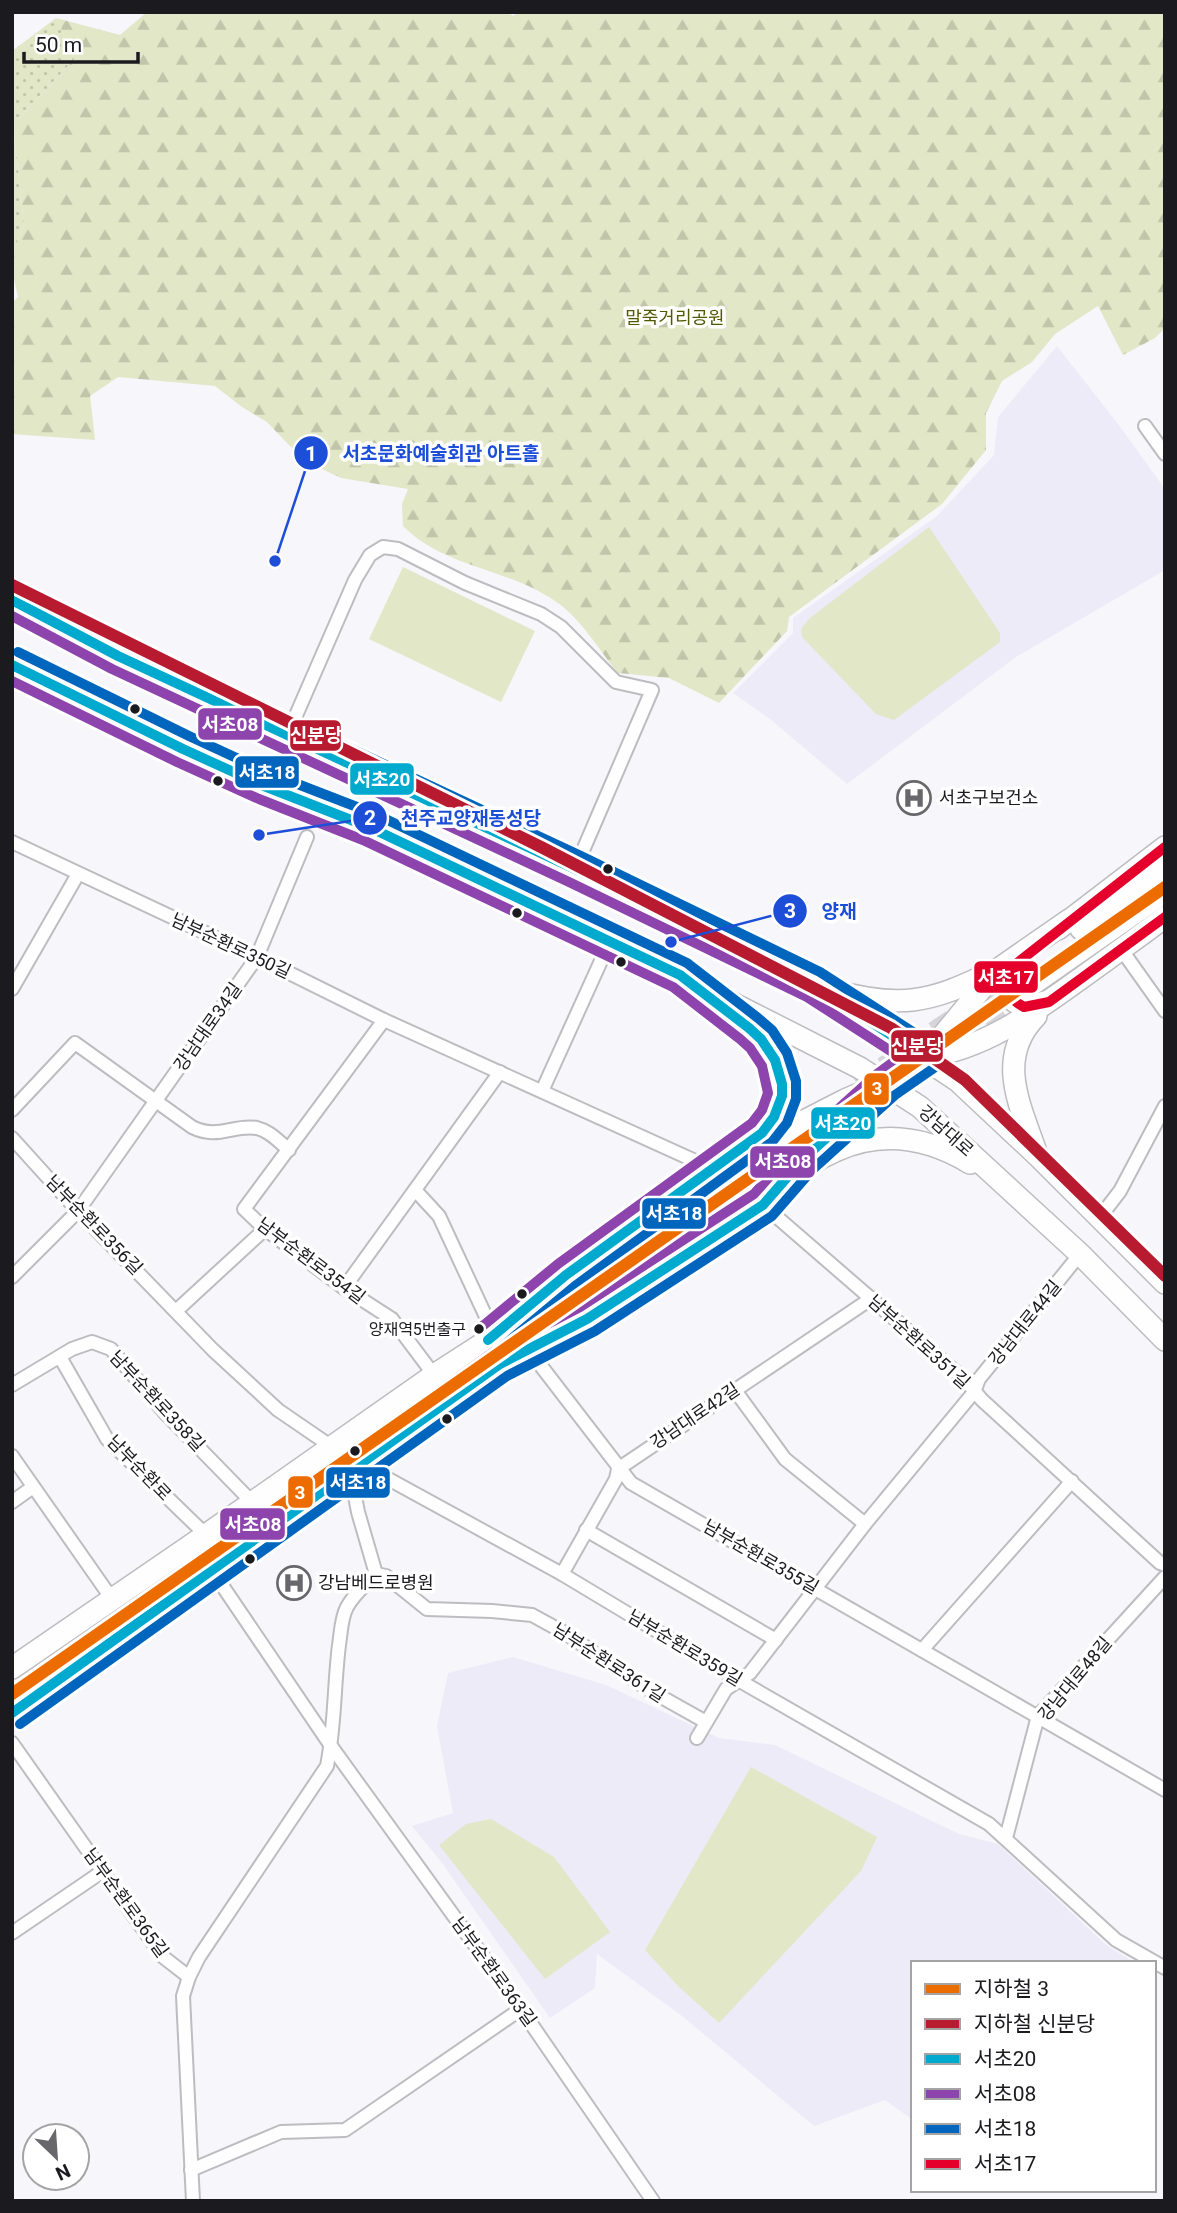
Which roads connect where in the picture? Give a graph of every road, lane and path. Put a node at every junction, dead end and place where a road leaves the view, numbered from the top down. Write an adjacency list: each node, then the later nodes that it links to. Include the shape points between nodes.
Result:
1 (1145, 426): 2 (street)
2 (1165, 454)
3 (12, 600): 5 (main road)
4 (12, 664): 15 (main road, 강남대로, via 194,755 369,827)
5 (287, 736): 9 (main road); 9 (street, via 355,580 370,555 383,547 398,548 465,583 541,614 561,627 616,682 652,690)
6 (307, 837): 17 (street, 강남대로34길)
7 (12, 842): 11 (street, 남부순환로350길)
8 (1165, 847): 14 (main road)
9 (575, 869): 20 (main road)
10 (1165, 869): 12 (main road, via 1025,979)
11 (78, 874): 17 (street, 남부순환로350길); 21 (street)
12 (1165, 892)
13 (1165, 917): 16 (main road)
14 (1069, 920): 18 (main road); 22 (main road, via 1007,971 1004,979 1009,997 1016,1003 1024,1007)
15 (610, 941): 19 (main road, 강남대로); 28 (street)
16 (1121, 949): 22 (main road); 23 (street)
17 (257, 957): 24 (street, 남부순환로350길); 29 (street, 강남대로34길)
18 (997, 970): 20 (main road, via 950,992 907,1001 883,1002); 25 (main road)
19 (680, 975): 27 (main road, 강남대로); 35 (main road, via 761,1040 775,1060 782,1083 774,1117)
20 (814, 985): 25 (main road)
21 (12, 989)
22 (1049, 1002): 25 (main road, via 987,1040 954,1053); 34 (main road, via 1018,1041 1013,1059 1018,1101)
23 (1165, 1011)
24 (384, 1020): 26 (street, 남부순환로350길); 33 (street)
25 (925, 1057): 27 (main road); 34 (main road, via 958,1081)
26 (500, 1072): 28 (street, 남부순환로350길); 37 (street)
27 (886, 1084): 35 (main road, via 845,1100); 36 (main road, 강남대로, via 920,1107); 38 (main road, via 803,1159)
28 (542, 1091): 35 (street, 남부순환로350길)
29 (157, 1100): 31 (street, via 75,1043); 33 (street, via 205,1133 255,1128 267,1131); 39 (street, 강남대로34길)
30 (1165, 1106): 40 (street, via 1120,1191)
31 (12, 1110)
32 (12, 1139): 39 (street, 남부순환로356길)
33 (289, 1150): 41 (street, 남부순환로354길, via 244,1209)
34 (1038, 1156): 40 (main road)
35 (730, 1171): 38 (main road, via 731,1161 755,1167 762,1183 756,1200); 48 (main road, via 580,1281); 52 (main road, via 589,1294)
36 (1008, 1186): 38 (main road, via 936,1146 878,1138 839,1149 810,1164); 42 (main road, 강남대로)
37 (415, 1190): 45 (street); 48 (street, via 439,1216)
38 (763, 1205): 46 (street, 남부순환로351길); 50 (main road, via 587,1319)
39 (78, 1211): 43 (street, 강남대로34길); 47 (street, 남부순환로356길)
40 (1100, 1217): 44 (main road)
41 (264, 1229): 45 (street, 남부순환로354길); 47 (street)
42 (1080, 1254): 49 (main road, 강남대로); 56 (street, 강남대로44길, via 979,1379)
43 (15, 1270)
44 (1165, 1283)
45 (344, 1288): 53 (street, 남부순환로354길, via 392,1319)
46 (872, 1298): 55 (street, 강남대로42길); 56 (street, 남부순환로351길)
47 (176, 1311): 57 (street, 남부순환로356길, via 278,1410)
48 (495, 1336): 53 (main road)
49 (1165, 1340)
50 (528, 1349): 52 (main road); 60 (street, 남부순환로355길)
51 (60, 1357): 54 (street, 남부순환로358길); 64 (street, 남부순환로358길, via 92,1342 111,1349 166,1414); 67 (street, 남부순환로, via 107,1439)
52 (500, 1364): 59 (main road)
53 (434, 1375): 57 (main road)
54 (12, 1385)
55 (734, 1389): 60 (street, 강남대로42길); 65 (street, via 785,1459)
56 (974, 1392): 61 (street, 남부순환로351길); 65 (street, 강남대로44길)
57 (332, 1447): 64 (main road)
58 (12, 1456): 62 (street)
59 (356, 1467): 69 (main road); 70 (street, via 358,1512); 71 (street, 남부순환로359길)
60 (618, 1469): 66 (street); 73 (street, 남부순환로355길, via 631,1483)
61 (1072, 1481): 68 (street, 남부순환로351길); 76 (street)
62 (33, 1487): 63 (street); 74 (street)
63 (12, 1502)
64 (252, 1502): 67 (main road)
65 (866, 1524): 73 (street, 강남대로44길)
66 (586, 1530): 71 (street); 75 (street)
67 (206, 1535): 74 (main road)
68 (1165, 1565)
69 (211, 1569): 79 (main road); 84 (street, 남부순환로363길)
70 (376, 1574): 81 (street, 남부순환로361길, via 386,1576 427,1609 531,1615); 84 (street, via 357,1593 342,1621)
71 (562, 1574): 78 (street, 남부순환로359길)
72 (1165, 1577): 80 (street, 강남대로48길)
73 (816, 1588): 75 (street, 강남대로44길); 76 (street, 남부순환로355길)
74 (111, 1600): 77 (main road)
75 (776, 1640): 78 (street, 강남대로44길)
76 (922, 1650): 80 (street, 남부순환로355길)
77 (12, 1668)
78 (740, 1681): 81 (street, 강남대로44길, via 726,1689); 86 (street, 남부순환로359길, via 989,1824)
79 (12, 1713)
80 (1038, 1716): 85 (street, 남부순환로355길); 86 (street, 강남대로48길)
81 (706, 1722): 82 (street, 강남대로44길)
82 (697, 1738)
83 (12, 1742): 87 (street, 남부순환로365길)
84 (331, 1746): 90 (street, via 327,1766); 91 (street, 남부순환로363길)
85 (1165, 1790)
86 (1006, 1839): 89 (street, 남부순환로359길, via 1116,1940)
87 (103, 1871): 88 (street); 90 (street, 남부순환로365길, via 162,1956)
88 (12, 1933)
89 (1153, 1961)
90 (189, 1977): 92 (street, via 183,1996)
91 (521, 2009): 92 (street, via 345,2130 281,2132); 94 (street, 남부순환로363길)
92 (191, 2170): 93 (street)
93 (192, 2201)
94 (653, 2201)

